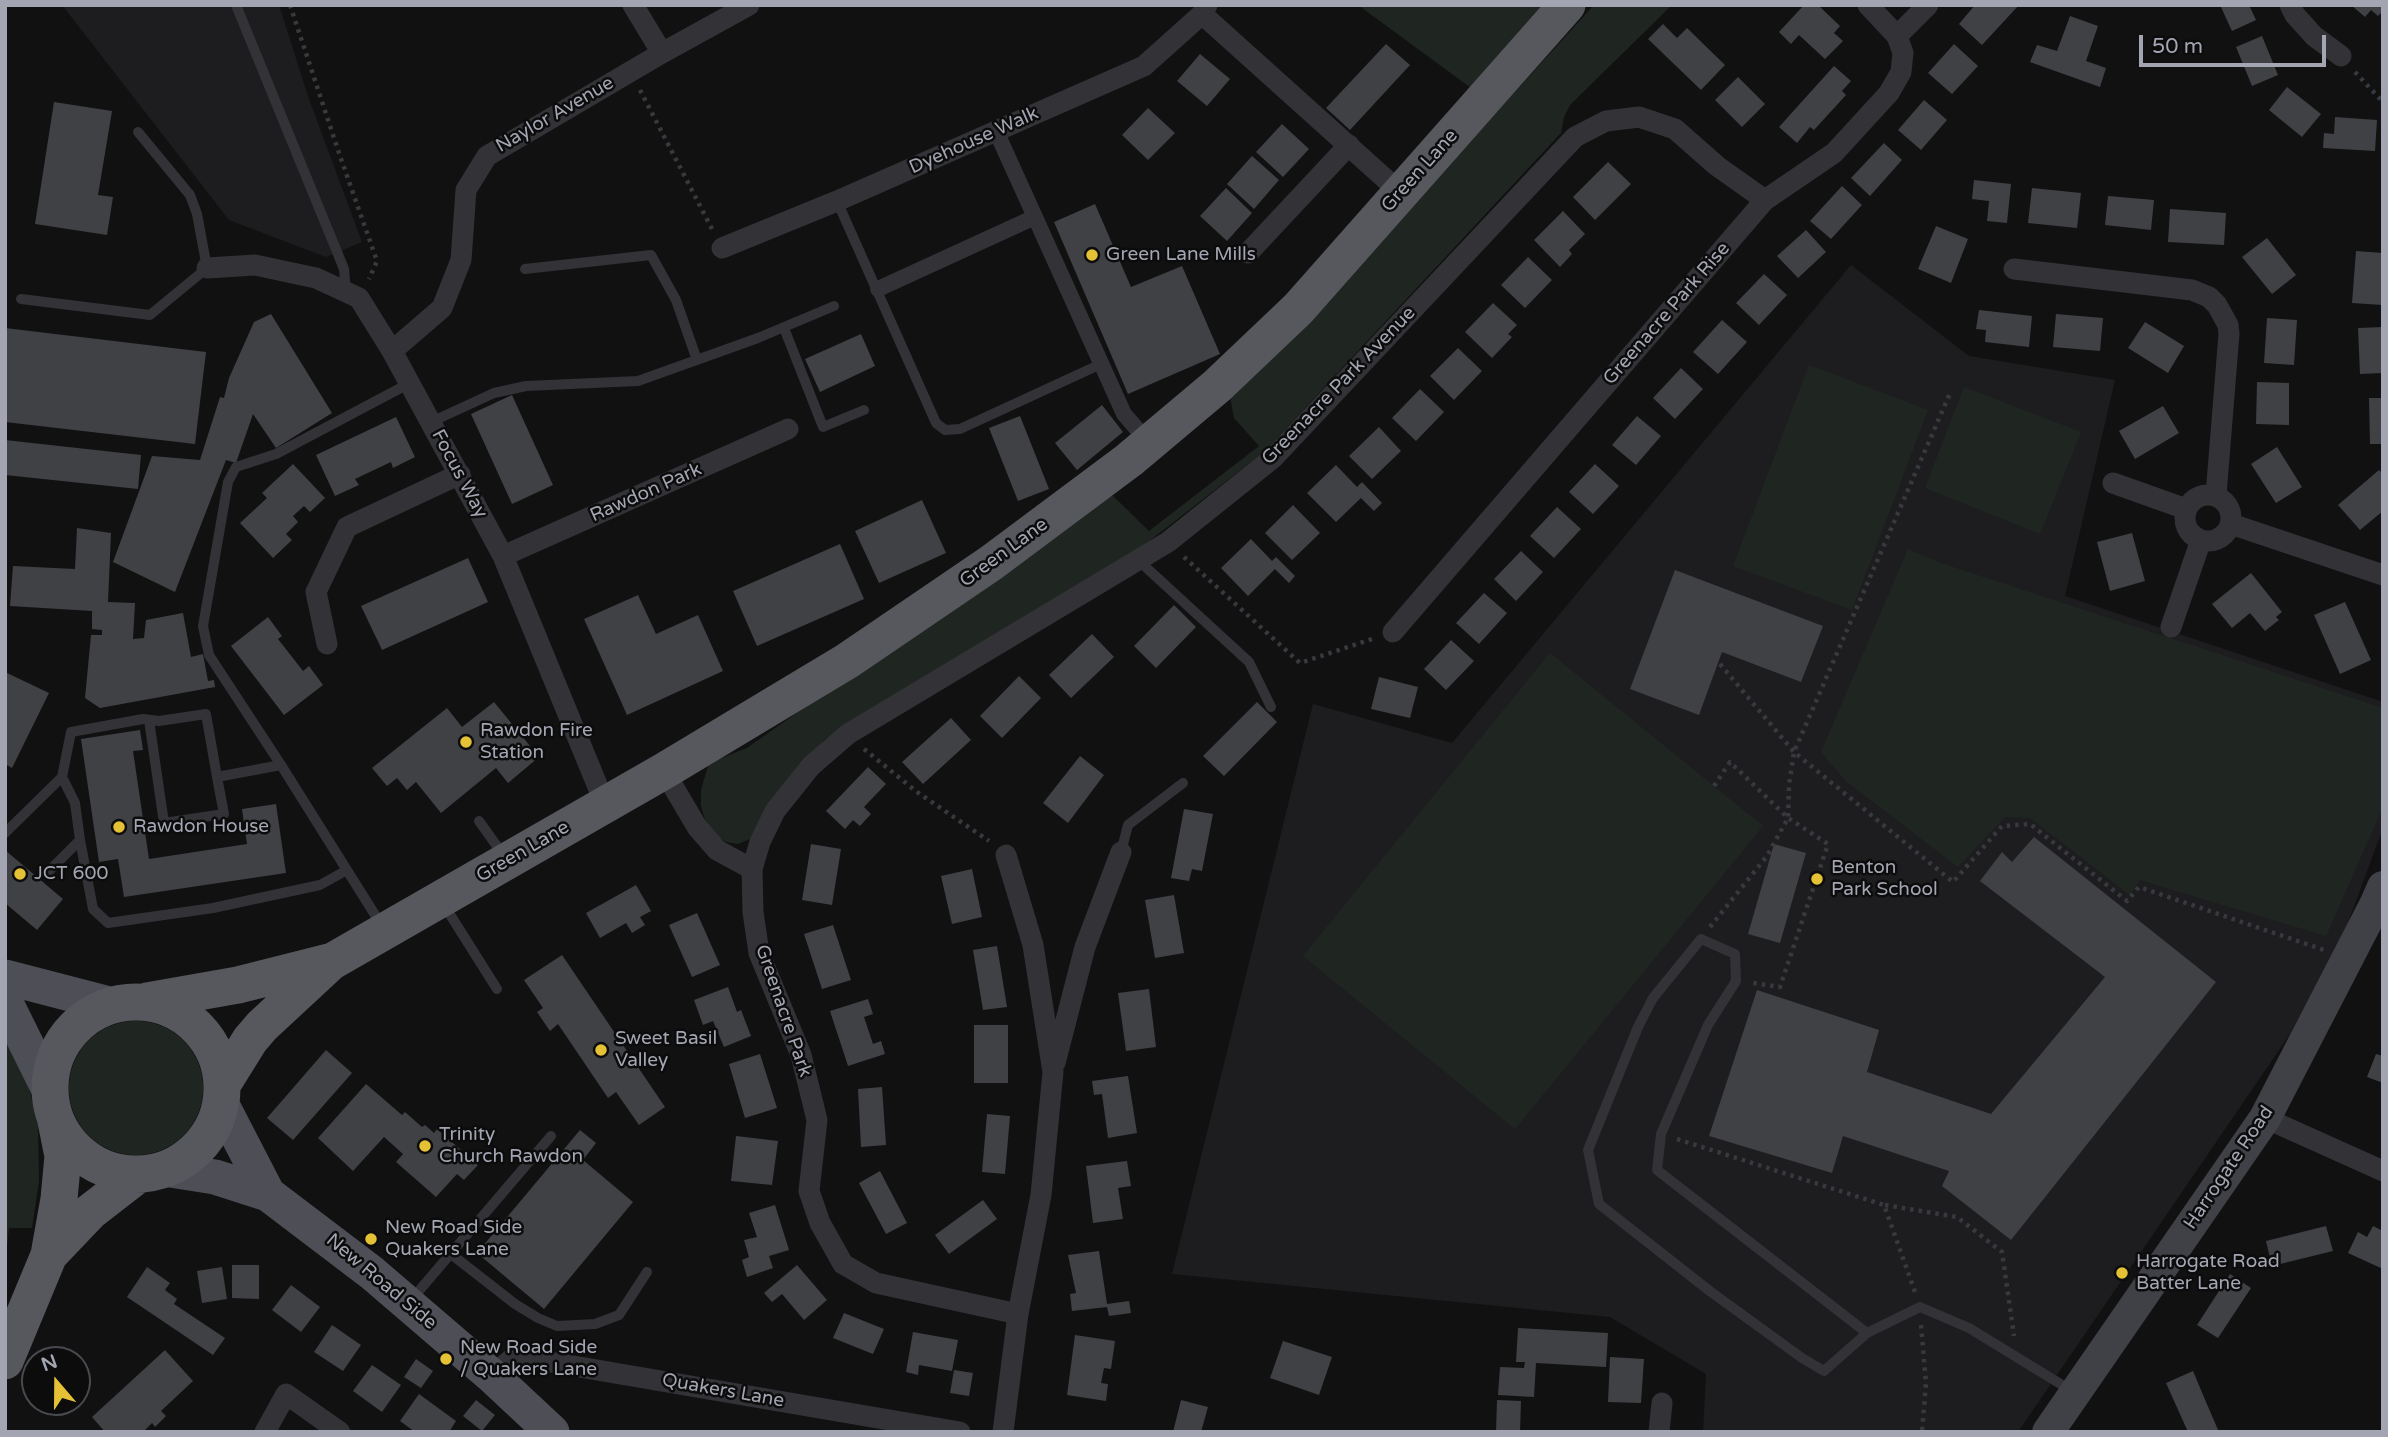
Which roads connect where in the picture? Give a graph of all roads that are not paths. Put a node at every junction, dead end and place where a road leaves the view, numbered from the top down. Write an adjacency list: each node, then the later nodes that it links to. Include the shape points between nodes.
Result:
1 (236, 5): 25 (lane)
2 (633, 5): 10 (street)
3 (749, 5): 10 (street, Naylor Avenue)
4 (1567, 5): 15 (highway, Green Lane)
5 (1868, 5): 9 (street)
6 (1927, 5): 9 (street)
7 (2290, 5): 11 (street, via 2314,36)
8 (1205, 10): 12 (street, Dyehouse Walk, via 1144,66); 14 (street)
9 (1898, 36): 16 (street, Greenacre Park Rise, via 1903,53 1901,72 1889,93 1834,153)
10 (662, 53): 29 (street, Naylor Avenue, via 487,156 466,190 461,260 442,308)
11 (2341, 56)
12 (996, 131): 17 (street, Dyehouse Walk); 18 (street)
13 (138, 132): 21 (lane, via 190,195)
14 (1349, 145): 15 (street); 20 (street)
15 (1401, 193): 36 (highway, Green Lane, via 1298,309)
16 (1765, 200): 44 (street, Greenacre Park Avenue, via 1675,129 1639,117 1606,121 1575,137 1273,458 1168,542); 47 (street, Greenacre Park Rise)
17 (837, 201): 19 (street, Dyehouse Walk); 24 (lane)
18 (1035, 217): 24 (street); 31 (street)
19 (722, 248)
20 (1248, 253)
21 (207, 268): 25 (street, via 255,265 316,278); 26 (lane, via 150,315)
22 (525, 269): 30 (lane, via 651,256 676,300)
23 (2014, 269): 39 (street, via 2192,290 2217,305 2229,334)
24 (877, 289): 31 (lane, via 936,423 945,430 960,429)
25 (352, 295): 29 (street, Focus Way)
26 (21, 299)
27 (834, 306): 28 (lane)
28 (783, 328): 30 (lane); 33 (lane, via 823,428)
29 (392, 351): 32 (street, Focus Way)
30 (697, 360): 34 (lane, via 638,381 505,390)
31 (1101, 364): 36 (street, via 1124,414)
32 (410, 383): 34 (street, Focus Way); 51 (lane, via 276,454 236,467 228,482 203,626 209,655)
33 (864, 410)
34 (431, 422): 37 (street, Focus Way)
35 (788, 429): 43 (street, Rawdon Park)
36 (1149, 443): 52 (highway, Green Lane, via 991,563 847,661)
37 (460, 474): 43 (street, Focus Way); 48 (street, via 347,527 316,592)
38 (2113, 483): 40 (street)
39 (2216, 495): 40 (street, via 2200,495); 41 (street, via 2228,505)
40 (2186, 509): 42 (street, via 2186,527)
41 (2231, 524): 42 (street, via 2218,539); 45 (street)
42 (2201, 540): 46 (street)
43 (503, 556): 56 (street, Focus Way)
44 (1138, 560): 49 (lane, via 1249,662); 63 (street, Greenacre Park Avenue, via 848,734 811,766 775,811)
45 (2383, 575)
46 (2171, 627)
47 (1393, 632)
48 (327, 644)
49 (1271, 707)
50 (149, 720): 53 (lane, via 71,733); 54 (lane, via 206,714); 54 (lane, via 164,823 224,814)
51 (281, 765): 54 (lane); 64 (lane)
52 (664, 771): 56 (highway, Green Lane); 63 (street, via 697,827 717,850)
53 (62, 777): 58 (lane); 59 (lane, via 75,803)
54 (217, 777)
55 (1183, 783): 60 (lane, via 1128,825)
56 (606, 804): 62 (highway, Green Lane)
57 (479, 821): 62 (lane)
58 (5, 833)
59 (80, 839): 64 (lane, via 93,909 108,923 213,908 320,885); 65 (lane)
60 (1121, 852): 74 (street, via 1085,947)
61 (1006, 855): 74 (street, via 1033,945)
62 (508, 861): 66 (highway, Green Lane)
63 (752, 869): 86 (street, Greenacre Park, via 760,953 801,1055 817,1120 809,1191 820,1223 843,1264 876,1283)
64 (348, 870): 68 (lane)
65 (49, 871)
66 (441, 899): 68 (highway, Green Lane); 71 (lane)
67 (2381, 899): 77 (main road, Harrogate Road)
68 (385, 932): 69 (highway, Green Lane)
69 (331, 962): 73 (highway, Green Lane, via 238,985); 75 (highway, Green Lane, via 262,1026)
70 (5, 977): 73 (main road)
71 (497, 989)
72 (5, 1001): 76 (main road)
73 (128, 1003): 75 (highway, via 163,1006 200,1030 220,1067); 76 (highway, via 87,1017 66,1037 54,1063)
74 (1053, 1072): 86 (street, via 1041,1195)
75 (222, 1094): 79 (highway, via 206,1139 187,1157); 81 (main road, New Road Side)
76 (53, 1107): 79 (highway, via 70,1143 89,1160 113,1171); 83 (highway, via 63,1156)
77 (2265, 1118): 80 (street); 90 (main road, Harrogate Road)
78 (551, 1136): 82 (lane)
79 (151, 1171): 81 (main road, New Road Side, via 215,1177); 83 (highway, via 90,1212)
80 (2383, 1171)
81 (268, 1194): 85 (main road, New Road Side)
82 (451, 1254): 84 (lane, via 515,1304 557,1326 595,1324 619,1315); 85 (lane)
83 (49, 1255): 88 (highway)
84 (647, 1272)
85 (408, 1304): 89 (main road, New Road Side)
86 (1018, 1314): 96 (street)
87 (1867, 1333): 87 (lane, via 1824,1371 1711,1292 1599,1204 1588,1150 1653,998 1701,939 1735,954 1736,981 1708,1025 1661,1134 1657,1170); 90 (lane, via 1920,1307 1969,1328)
88 (5, 1361)
89 (492, 1376): 94 (main road, New Road Side); 95 (street, Quakers Lane, via 515,1356)
90 (2075, 1393): 98 (main road, Harrogate Road)
91 (1662, 1403): 97 (street)
92 (265, 1432): 93 (street, via 286,1394)
93 (341, 1432)
94 (552, 1432)
95 (960, 1432)
96 (1003, 1432)
97 (1659, 1432)
98 (2048, 1432)

